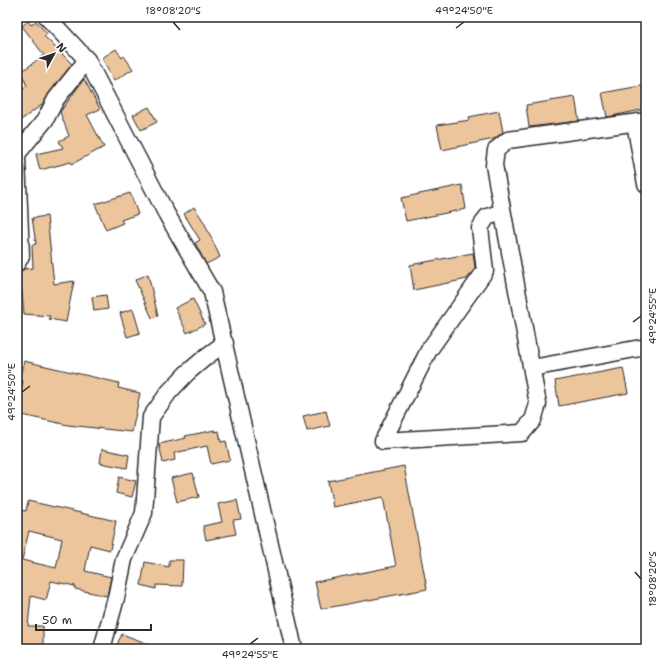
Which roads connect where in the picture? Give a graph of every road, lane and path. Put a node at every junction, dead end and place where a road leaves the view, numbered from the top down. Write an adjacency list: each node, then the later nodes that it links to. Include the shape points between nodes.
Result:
1 (48, 17): 2 (street)
2 (87, 60): 4 (street, via 56,99 45,120); 9 (street, via 166,213 212,292)
3 (641, 122): 6 (street); 7 (street, via 508,140 496,150 494,165)
4 (17, 154)
5 (17, 159): 8 (street, via 21,256)
6 (646, 184)
7 (502, 212): 11 (street); 11 (street, via 487,217 480,228 485,272 429,350 383,441 522,434 533,420 538,404)
8 (17, 263)
9 (226, 343): 12 (street, via 187,373 169,392 152,417 144,514 124,558); 13 (street)
10 (646, 347): 11 (street)
11 (532, 368)
12 (102, 649)
13 (294, 649)

